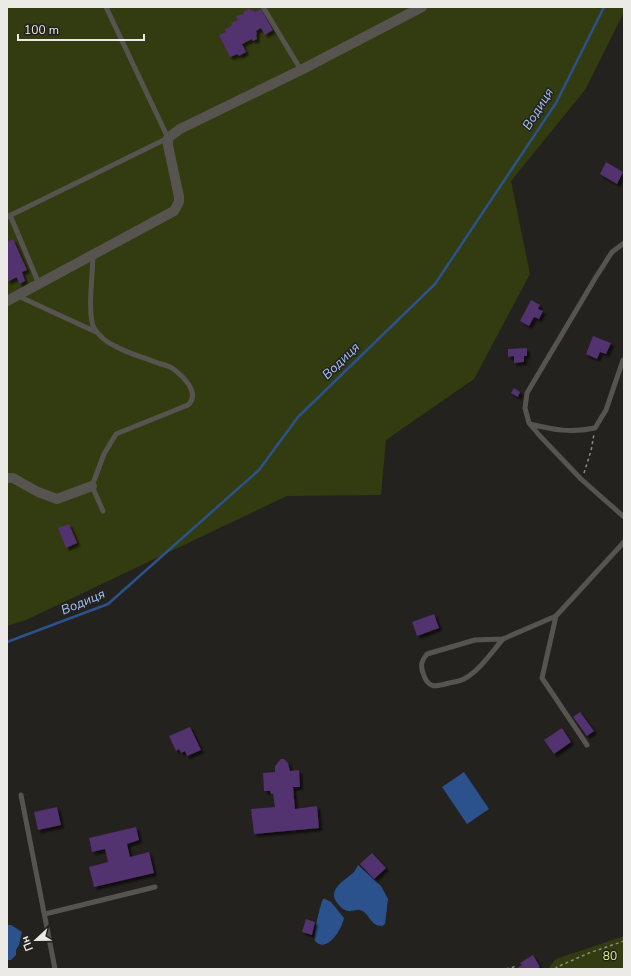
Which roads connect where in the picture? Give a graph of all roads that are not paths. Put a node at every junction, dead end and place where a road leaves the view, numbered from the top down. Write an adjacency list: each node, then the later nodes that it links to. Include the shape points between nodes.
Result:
1 (106, 7): 5 (lane)
2 (263, 7): 4 (lane)
3 (422, 7): 4 (street)
4 (301, 70): 5 (street, via 180,129)
5 (168, 138): 6 (lane); 8 (street, via 179,197 177,207 174,211)
6 (8, 216): 9 (lane)
7 (624, 243): 14 (lane, via 612,252 596,276 527,393 525,408)
8 (93, 254): 9 (street); 12 (lane, via 90,318)
9 (39, 284): 10 (street)
10 (18, 296): 11 (street); 12 (lane)
11 (7, 301)
12 (97, 332): 16 (lane, via 114,346 171,368 191,388 193,397 188,405 116,434 104,454)
13 (623, 360): 14 (lane, via 606,410 595,428 570,432 551,430)
14 (529, 423): 18 (lane, via 581,479)
15 (7, 478): 16 (street, via 13,478 57,499)
16 (92, 486): 17 (lane)
17 (102, 511)
18 (624, 517)
19 (624, 542): 20 (lane)
20 (556, 616): 21 (lane); 22 (lane, via 542,678)
21 (503, 639): 21 (lane, via 475,640 428,654 423,659 421,667 425,681 437,687 463,680 477,669)
22 (587, 745)
23 (21, 795): 25 (lane)
24 (155, 887): 25 (lane)
25 (45, 914): 26 (lane)
26 (55, 969)

